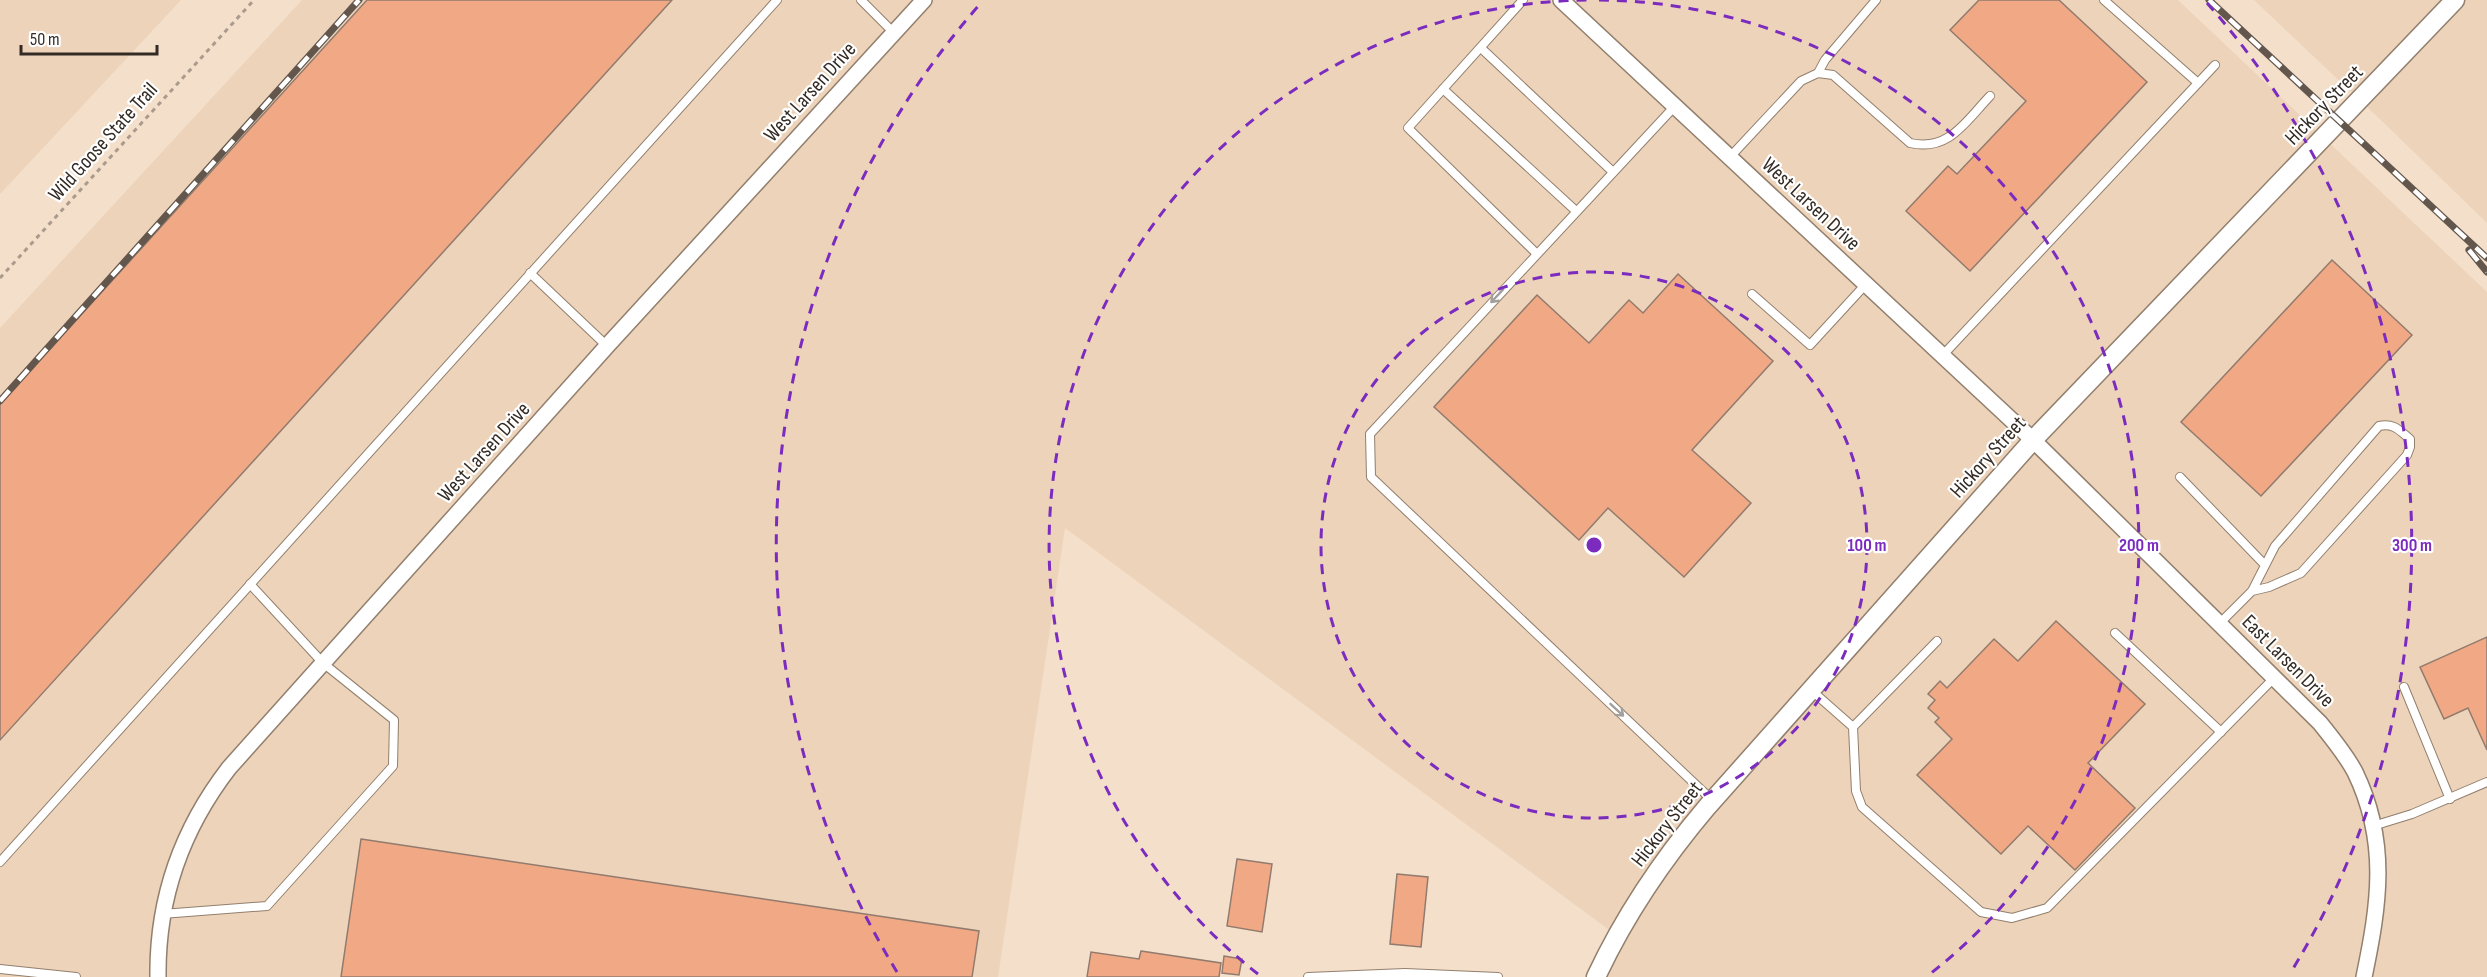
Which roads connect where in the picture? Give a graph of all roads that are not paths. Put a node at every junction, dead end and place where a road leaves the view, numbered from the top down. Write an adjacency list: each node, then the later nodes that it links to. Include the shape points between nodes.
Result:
1 (777, 0): 21 (lane)
2 (861, 0): 9 (lane)
3 (924, 0): 9 (street, West Larsen Drive)
4 (1523, 0): 10 (lane)
5 (1876, 0): 12 (lane)
6 (2104, 0): 13 (lane)
7 (2455, 0): 26 (street, Hickory Street)
8 (1567, 2): 16 (street, West Larsen Drive)
9 (893, 32): 24 (street, West Larsen Drive)
10 (1480, 48): 14 (lane); 18 (lane)
11 (2215, 65): 13 (lane)
12 (1818, 73): 15 (lane, via 1833,75 1910,143 1924,146 1952,137); 17 (lane, via 1801,81)
13 (2198, 83): 25 (lane)
14 (1443, 89): 19 (lane); 20 (lane, via 1408,128)
15 (1990, 96)
16 (1675, 106): 17 (street, West Larsen Drive); 18 (lane)
17 (1730, 157): 22 (street, West Larsen Drive)
18 (1613, 172): 19 (lane)
19 (1576, 211): 20 (lane)
20 (1536, 253): 42 (lane, one-way to 42, via 1370,434 1371,477)
21 (530, 273): 24 (lane); 29 (lane)
22 (1866, 284): 23 (lane, via 1810,345); 25 (street, West Larsen Drive)
23 (1752, 294)
24 (607, 346): 34 (street, West Larsen Drive)
25 (1943, 355): 26 (street, West Larsen Drive)
26 (2033, 440): 31 (street, East Larsen Drive); 37 (street, Hickory Street)
27 (2180, 477): 28 (lane)
28 (2264, 564): 30 (lane); 30 (lane, via 2275,546 2379,426 2389,424 2410,439 2407,455 2301,573)
29 (250, 584): 34 (lane); 44 (lane)
30 (2252, 591): 31 (lane)
31 (2220, 623): 35 (street, East Larsen Drive)
32 (2115, 633): 39 (lane)
33 (1937, 641): 38 (lane)
34 (323, 663): 45 (street, West Larsen Drive, via 236,759 205,801 180,852); 45 (lane, via 394,720 393,766 267,906)
35 (2275, 677): 39 (lane); 43 (street, East Larsen Drive, via 2320,723 2352,767)
36 (2404, 687): 41 (lane)
37 (1811, 690): 38 (lane); 42 (street, Hickory Street)
38 (1853, 727): 39 (lane, via 1856,791 1862,807 1981,912 2012,918 2047,908)
39 (2221, 732)
40 (2487, 782): 41 (lane)
41 (2450, 799): 43 (lane)
42 (1713, 801): 51 (street, Hickory Street, via 1651,880)
43 (2373, 826): 52 (street, East Larsen Drive, via 2378,902)
44 (0, 861)
45 (162, 914): 48 (street, West Larsen Drive)
46 (0, 969): 47 (lane)
47 (76, 977)
48 (158, 977)
49 (1308, 977): 50 (lane, via 1405,973)
50 (1498, 977)
51 (1596, 977)
52 (2364, 977)

